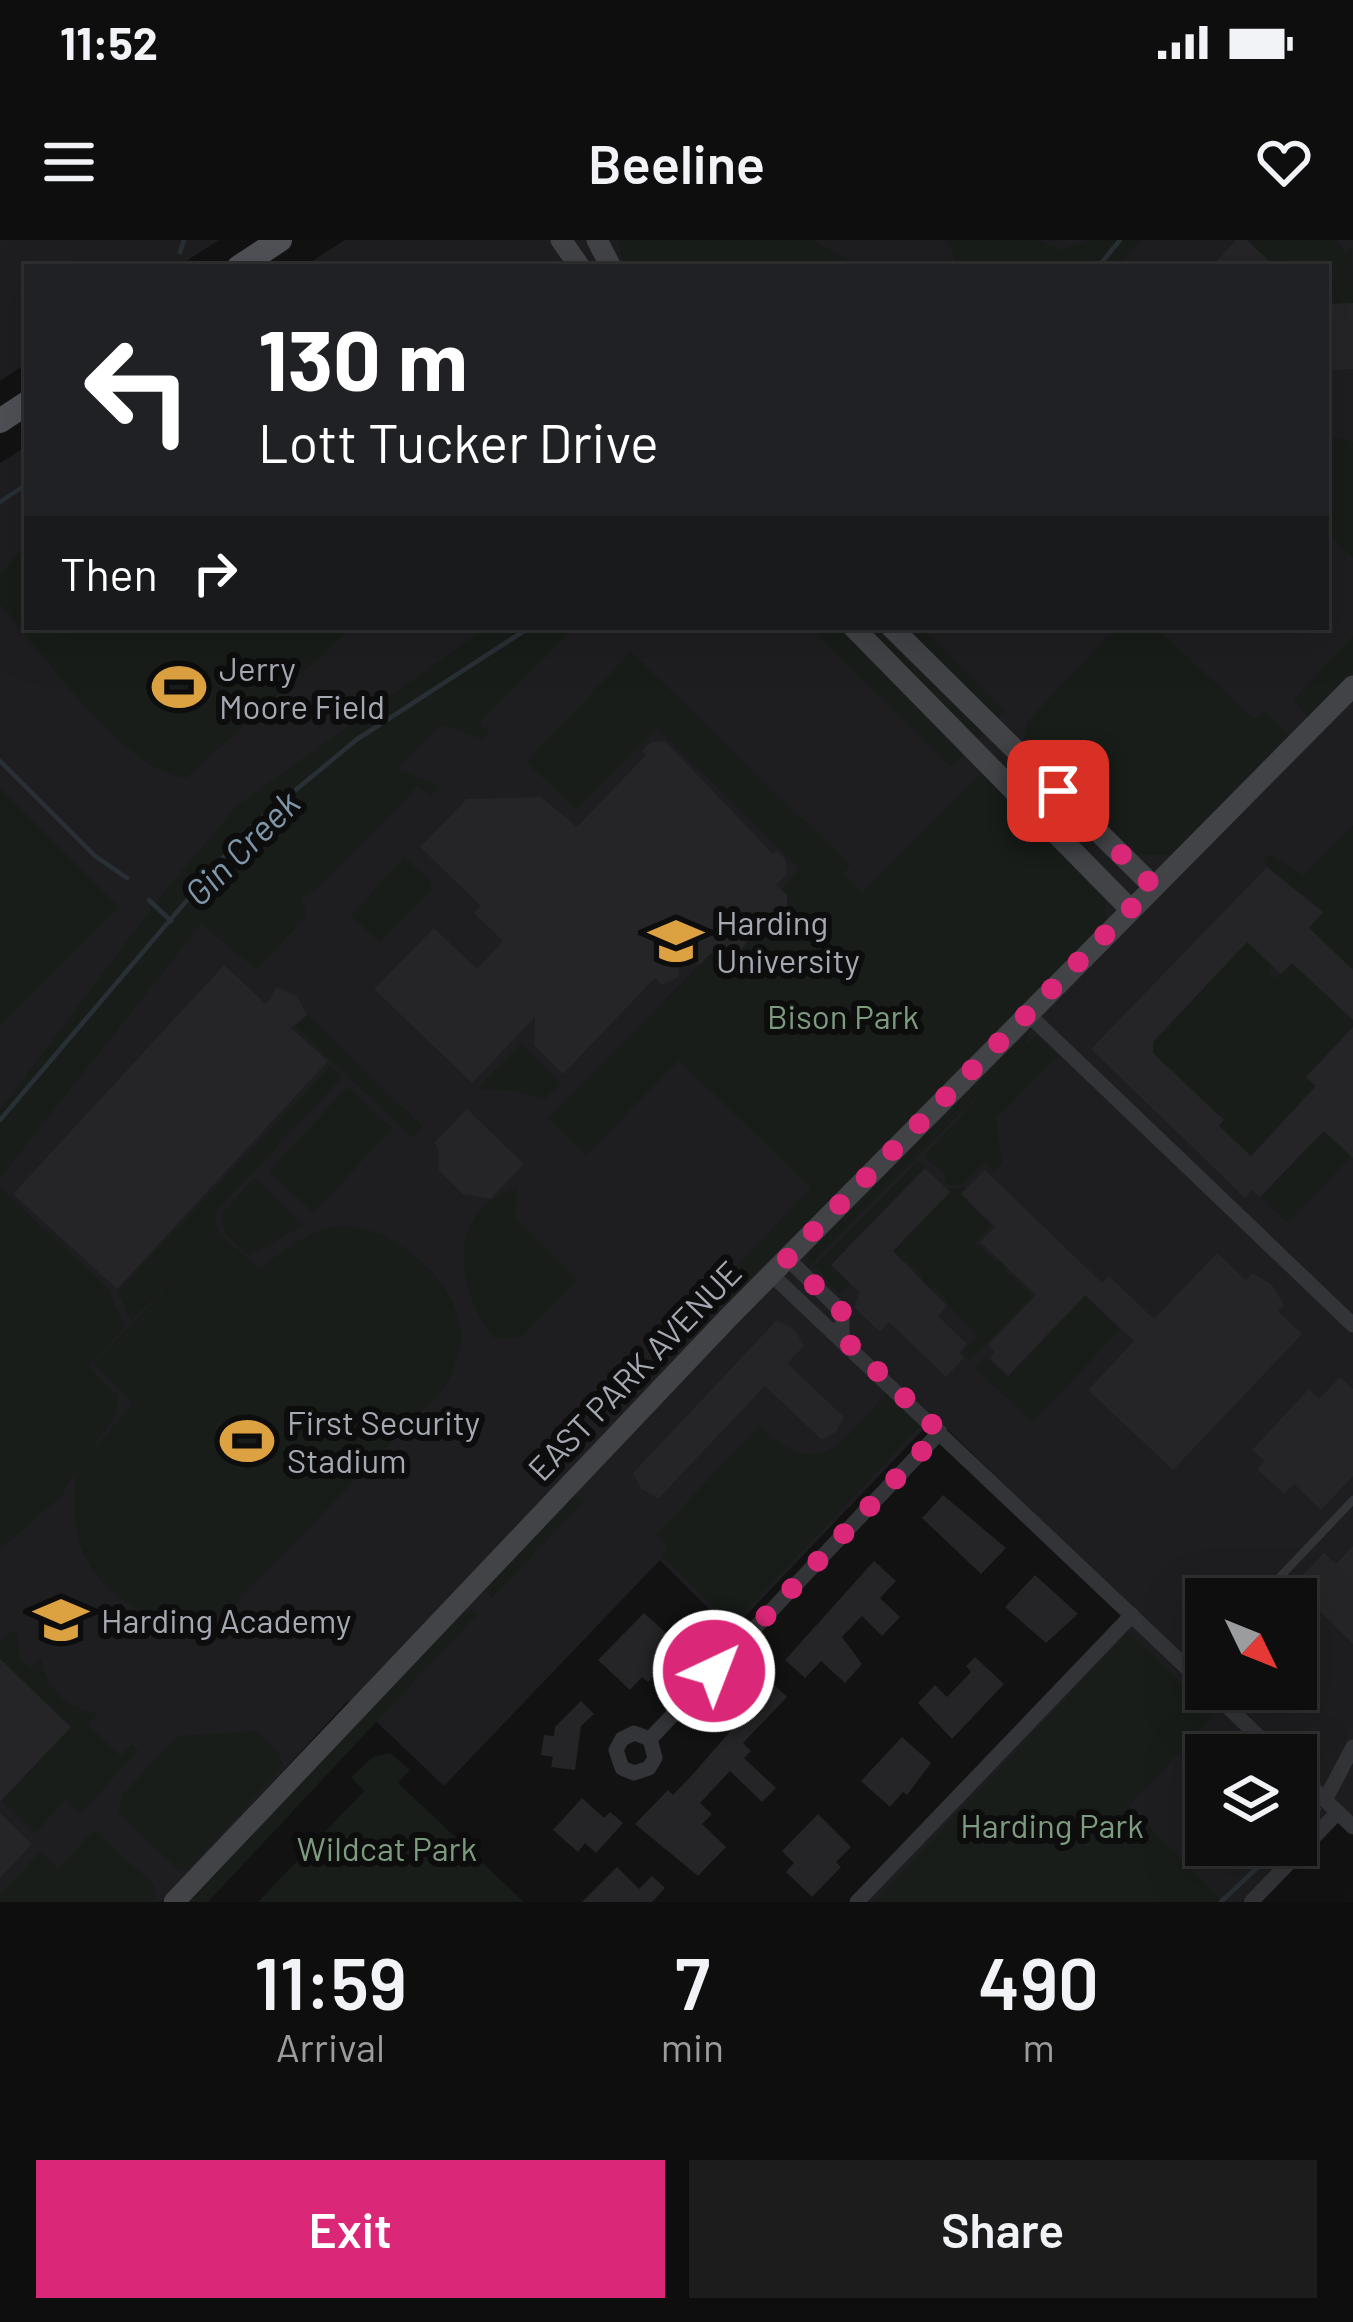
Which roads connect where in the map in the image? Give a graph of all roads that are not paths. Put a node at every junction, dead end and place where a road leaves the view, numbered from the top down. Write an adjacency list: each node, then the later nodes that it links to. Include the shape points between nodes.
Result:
1 (280, 240): 2 (main road)
2 (243, 264)
3 (856, 630): 7 (street)
4 (894, 630): 6 (street)
5 (1353, 686): 6 (street, EAST PARK AVENUE)
6 (1153, 886): 7 (street, EAST PARK AVENUE)
7 (1130, 909): 8 (street, EAST PARK AVENUE)
8 (1029, 1015): 9 (street, EAST PARK AVENUE); 10 (street)
9 (779, 1266): 11 (street); 23 (street, EAST PARK AVENUE)
10 (1353, 1325)
11 (940, 1432): 14 (street); 18 (street)
12 (1353, 1500): 13 (lane)
13 (1278, 1578)
14 (1132, 1615): 15 (street); 24 (street)
15 (1185, 1666)
16 (1231, 1710): 17 (street)
17 (1256, 1734)
18 (650, 1739)
19 (1353, 1747): 21 (street)
20 (1317, 1792): 21 (street)
21 (1332, 1806): 22 (street); 25 (street)
22 (1353, 1826)
23 (174, 1902)
24 (857, 1902)
25 (1251, 1902)

